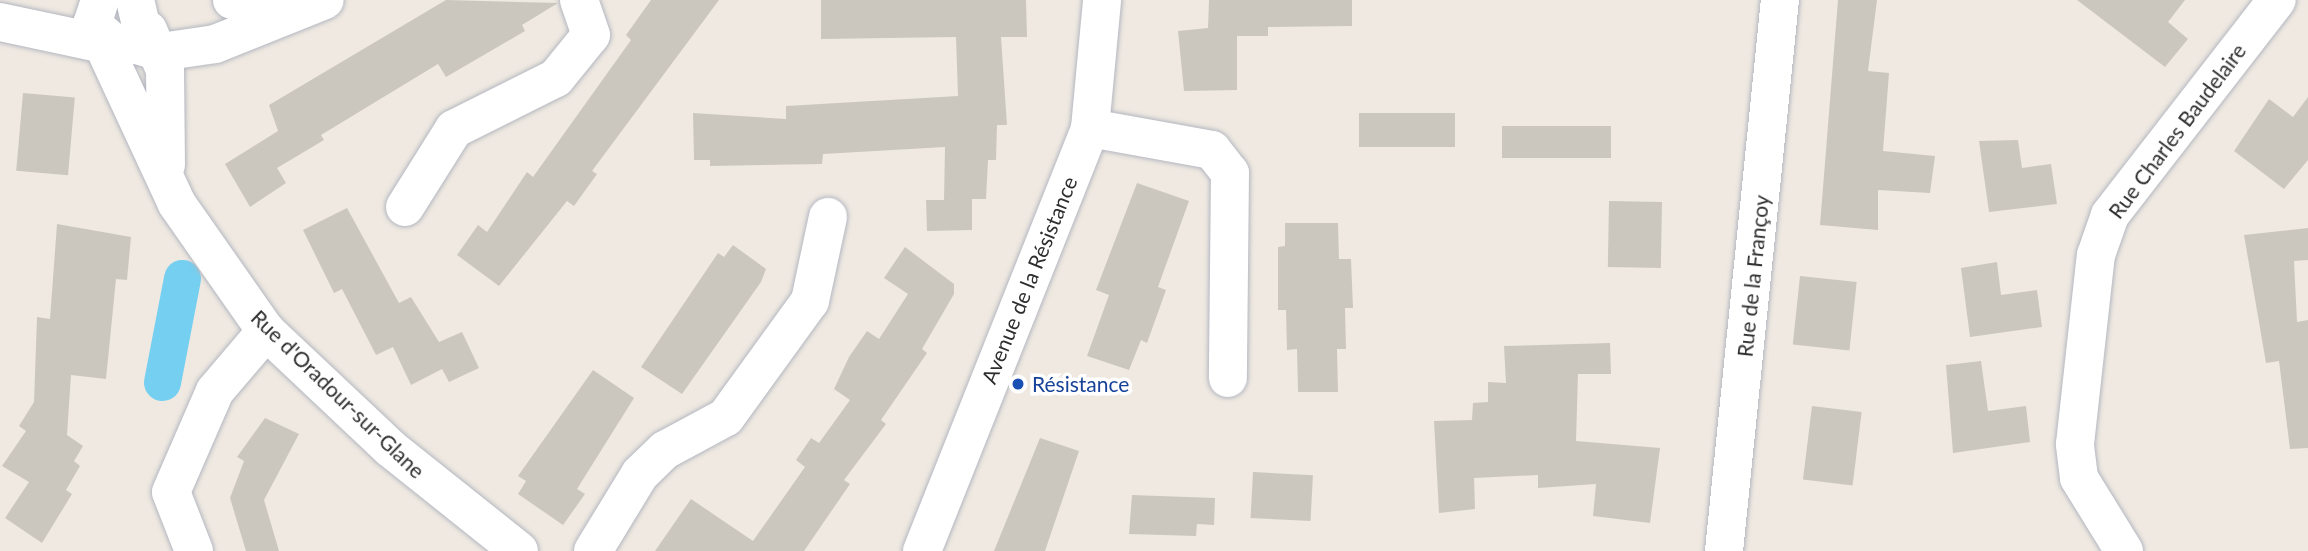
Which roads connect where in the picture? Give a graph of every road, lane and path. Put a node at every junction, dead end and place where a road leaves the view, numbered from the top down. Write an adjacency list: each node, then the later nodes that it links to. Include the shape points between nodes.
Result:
1 (232, 0): 2 (street)
2 (259, 0)
3 (325, 0): 9 (street, via 215,44)
4 (579, 0): 12 (street, via 591,35 556,78 454,130)
5 (1102, 0): 10 (street, Avenue de la Résistance)
6 (1780, 0): 20 (street, Rue de la Françoy)
7 (2277, 0): 21 (street, Rue Charles Baudelaire, via 2110,215 2096,255 2075,443 2079,478)
8 (0, 22): 9 (street)
9 (118, 26): 11 (street, Rue d'Oradour-sur-Glane); 11 (street, Rue d'Oradour-sur-Glane)
10 (1090, 128): 15 (street, via 1212,150 1230,173); 19 (street, Avenue de la Résistance)
11 (166, 174): 14 (street, Rue d'Oradour-sur-Glane, via 184,215)
12 (405, 207)
13 (828, 217): 18 (street, via 810,301 726,417 666,450 640,474)
14 (266, 331): 16 (street, via 215,391 171,492); 17 (street, Rue d'Oradour-sur-Glane, via 390,448)
15 (1228, 378)
16 (194, 551)
17 (519, 551)
18 (593, 551)
19 (922, 551)
20 (1724, 551)
21 (2124, 551)

